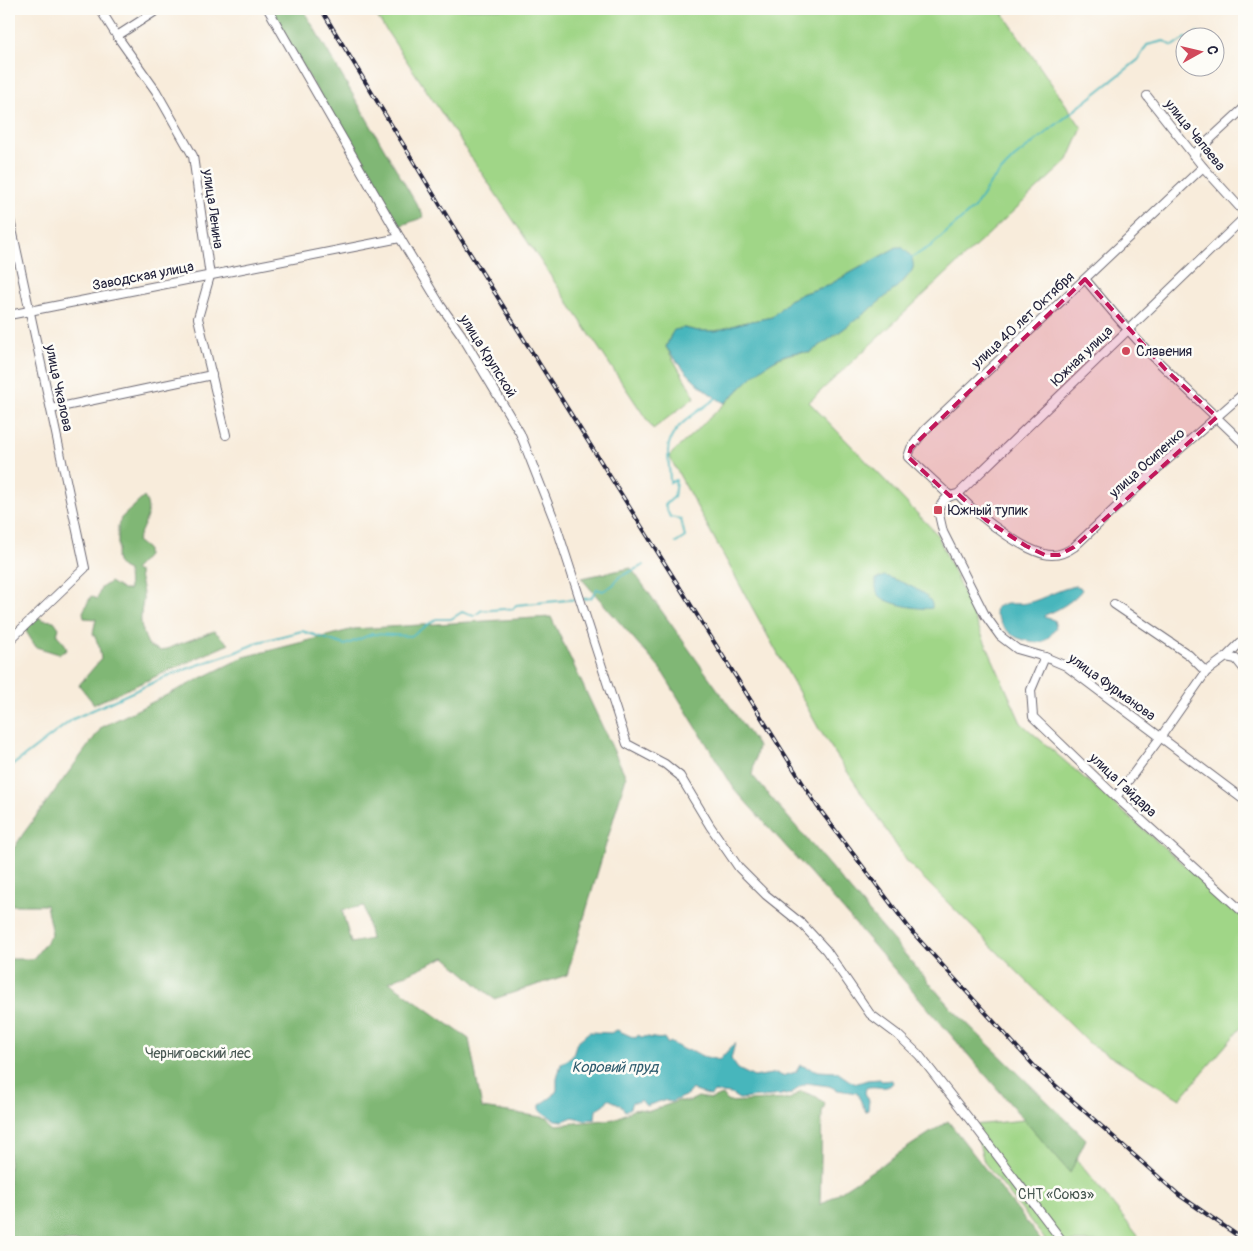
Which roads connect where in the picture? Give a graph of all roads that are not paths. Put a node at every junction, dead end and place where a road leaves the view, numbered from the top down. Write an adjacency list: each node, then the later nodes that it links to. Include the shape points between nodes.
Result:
1 (100, 9): 4 (street, улица Ленина)
2 (160, 9): 4 (street)
3 (268, 9): 12 (street, улица Крупской)
4 (117, 36): 13 (street, улица Ленина, via 156,91 193,156)
5 (1147, 96): 7 (street, улица Чапаева)
6 (1244, 108): 7 (street)
7 (1193, 155): 8 (street, улица Чапаева)
8 (1203, 167): 9 (street, улица Чапаева); 14 (street, улица 40 лет Октября)
9 (1244, 212)
10 (9, 215): 15 (street, улица Чкалова)
11 (1244, 218): 17 (street, Южная улица)
12 (400, 238): 13 (street, Заводская улица); 37 (street, улица Крупской, via 520,433 555,522 627,744 665,764 680,776 739,868 802,924 826,950 870,1014 918,1055)
13 (210, 276): 15 (street, Заводская улица); 18 (street, улица Ленина, via 198,318)
14 (1085, 279): 17 (street); 24 (street, улица 40 лет Октября, via 925,430 911,448 908,457)
15 (30, 311): 16 (street, Заводская улица); 20 (street, улица Чкалова)
16 (9, 315)
17 (1128, 330): 21 (street); 24 (street, Южная улица)
18 (212, 375): 20 (street); 22 (street, улица Ленина)
19 (1244, 392): 21 (street, улица Осипенко)
20 (51, 409): 28 (street, улица Чкалова, via 85,568)
21 (1218, 417): 23 (street); 24 (street, улица Осипенко, via 1066,552 1053,555 1038,553)
22 (226, 435)
23 (1244, 444)
24 (954, 495): 25 (street, Южная улица, via 943,500)
25 (938, 510): 29 (street, улица Фурманова, via 943,532 985,615 1000,636 1017,649)
26 (1114, 604): 32 (street, via 1189,655)
27 (1244, 638): 30 (street)
28 (9, 639)
29 (1045, 657): 33 (street, улица Фурманова, via 1066,666); 34 (street, улица Гайдара, via 1031,690 1033,717)
30 (1226, 657): 31 (street, via 1236,659); 32 (street)
31 (1244, 669)
32 (1206, 672): 33 (street)
33 (1160, 738): 34 (street); 35 (street, улица Фурманова)
34 (1116, 796): 36 (street, улица Гайдара)
35 (1244, 800)
36 (1244, 913)
37 (1063, 1242)

